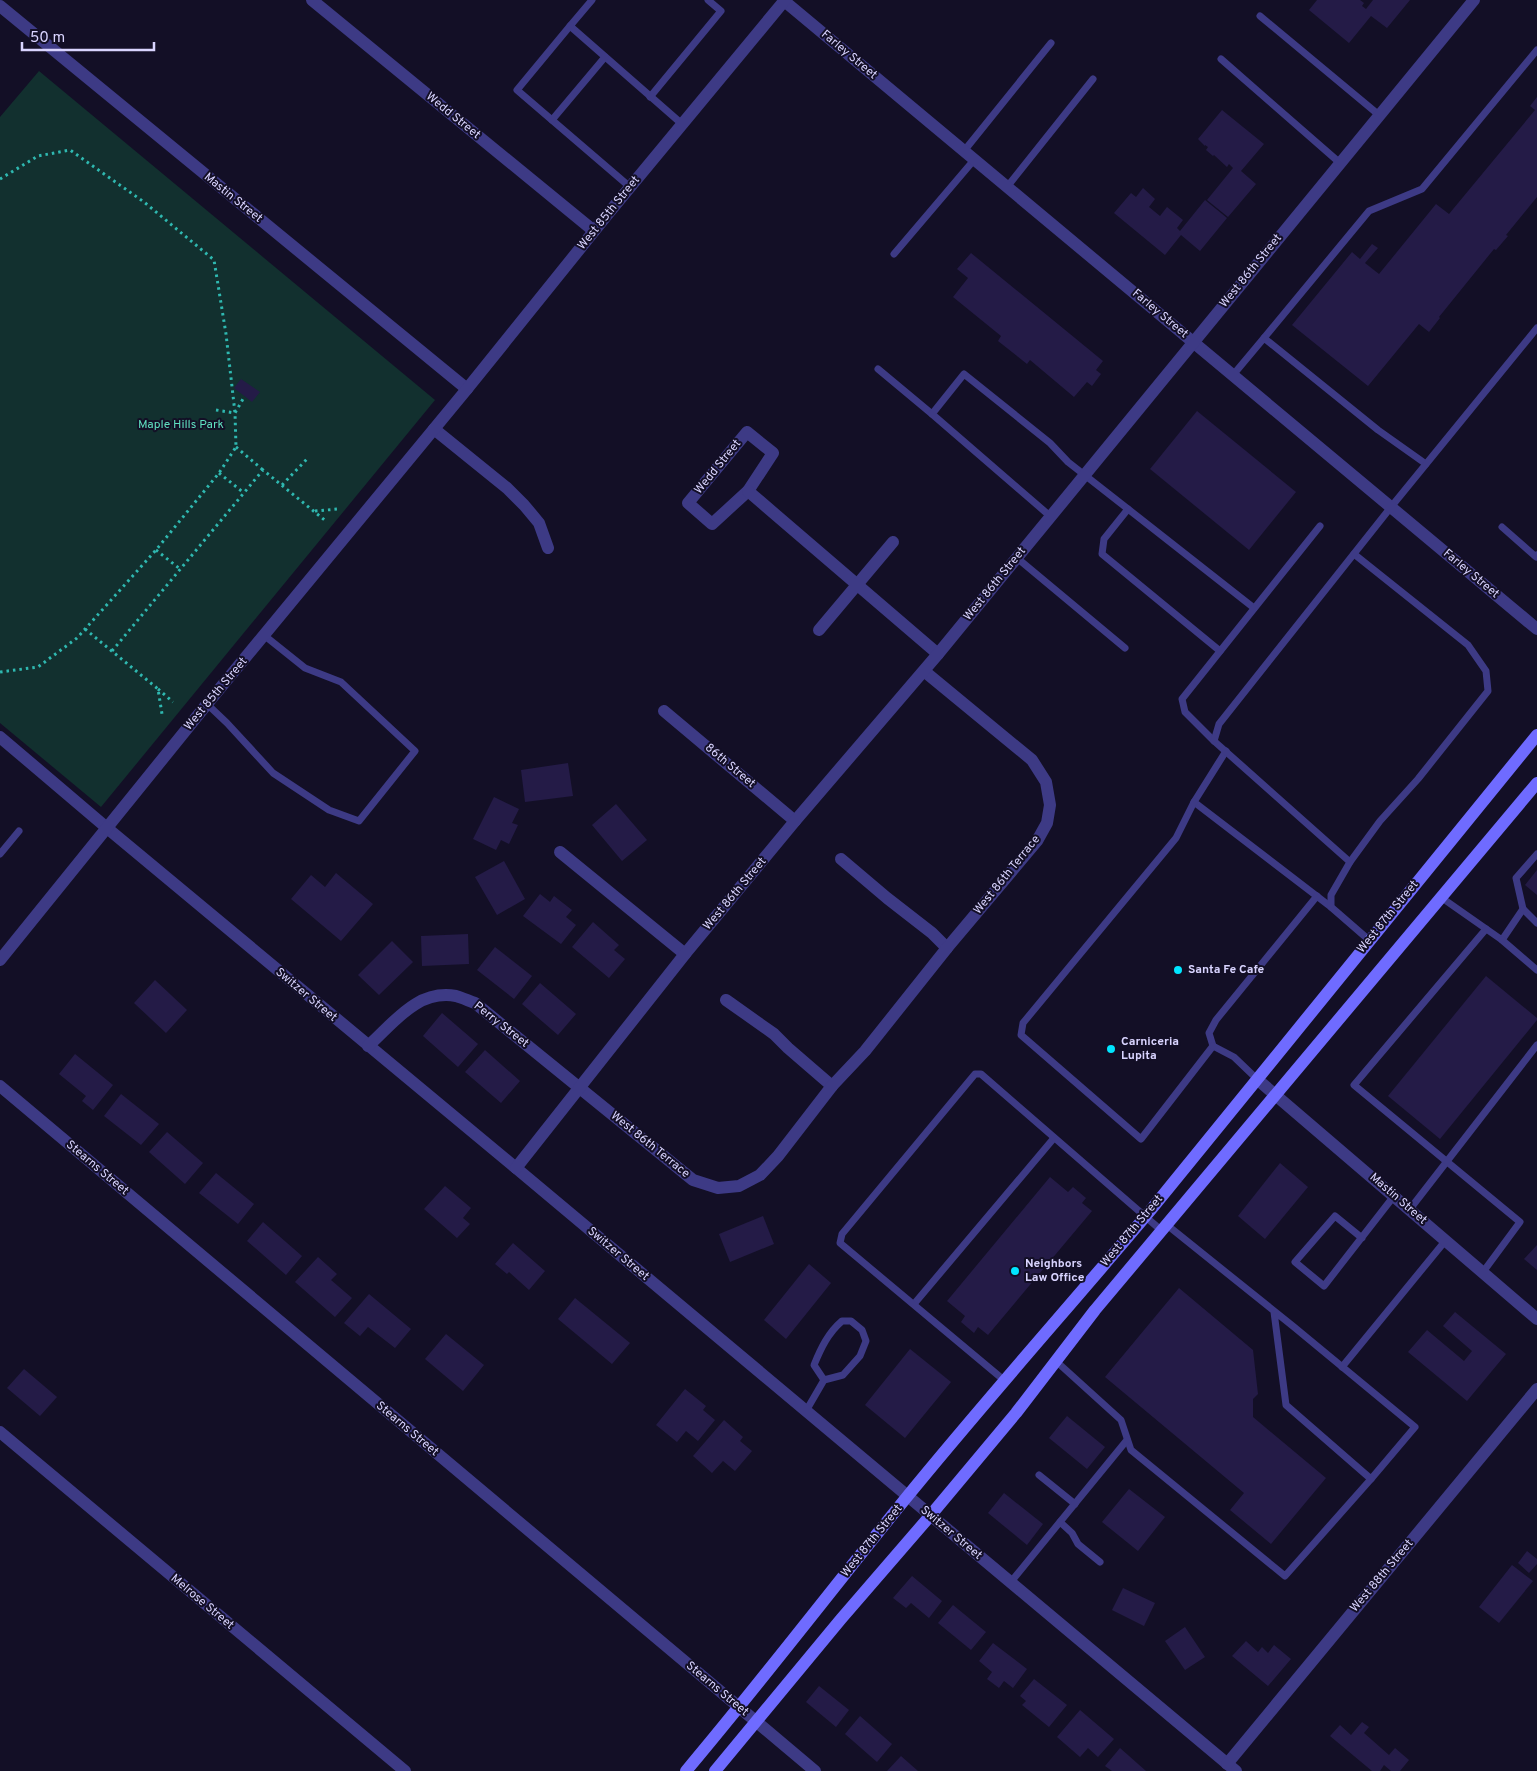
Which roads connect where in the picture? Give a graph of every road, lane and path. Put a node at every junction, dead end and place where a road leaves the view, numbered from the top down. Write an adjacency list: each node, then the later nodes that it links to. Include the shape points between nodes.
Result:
1 (312, 0): 23 (street, Wedd Street)
2 (592, 0): 8 (lane)
3 (708, 0): 14 (lane, via 720,11)
4 (784, 0): 17 (street, West 85th Street); 18 (street, Farley Street)
5 (1474, 0): 15 (street, West 86th Street)
6 (0, 6): 30 (street, Mastin Street)
7 (1260, 16): 15 (lane)
8 (570, 26): 11 (lane); 16 (lane, via 516,90)
9 (1052, 42): 18 (lane)
10 (1537, 50): 26 (lane, via 1422,190 1369,211)
11 (605, 57): 14 (lane); 16 (lane)
12 (1221, 59): 19 (lane)
13 (1093, 80): 21 (lane)
14 (650, 96): 17 (lane)
15 (1379, 115): 19 (street, West 86th Street)
16 (552, 120): 22 (lane)
17 (682, 124): 22 (street, West 85th Street)
18 (969, 155): 21 (street, Farley Street); 24 (lane)
19 (1340, 162): 27 (street, West 86th Street)
20 (0, 179): 33 (path, via 38,156 70,150 144,202 214,260)
21 (1007, 186): 27 (street, Farley Street)
22 (630, 187): 23 (street, West 85th Street)
23 (594, 231): 30 (street, West 85th Street)
24 (894, 254)
25 (1537, 328): 38 (lane)
26 (1264, 338): 29 (lane); 38 (lane, via 1378,430)
27 (1193, 342): 29 (street, Farley Street); 41 (street, West 86th Street)
28 (878, 369): 34 (lane)
29 (1233, 375): 45 (street, Farley Street)
30 (467, 390): 35 (street, West 85th Street)
31 (243, 400): 33 (path)
32 (216, 410): 33 (path)
33 (234, 413): 36 (path)
34 (932, 414): 41 (lane, via 964,374); 49 (lane)
35 (434, 429): 54 (street, via 524,505 539,524); 65 (street, West 85th Street)
36 (236, 447): 39 (path); 40 (path)
37 (307, 459): 42 (path)
38 (1426, 464): 45 (lane)
39 (263, 470): 42 (path); 44 (path)
40 (219, 473): 44 (path); 55 (path)
41 (1085, 474): 47 (lane); 49 (street, West 86th Street)
42 (282, 485): 48 (path)
43 (748, 491): 43 (street, Wedd Street, via 774,453 746,432 688,503 712,524); 60 (street)
44 (244, 493): 59 (path)
45 (1391, 507): 56 (lane); 63 (street, Farley Street)
46 (338, 509): 48 (path)
47 (1128, 509): 61 (lane); 68 (lane, via 1104,539 1102,554)
48 (314, 511): 50 (path)
49 (1050, 516): 58 (street, West 86th Street)
50 (327, 522)
51 (1320, 526): 61 (lane)
52 (1502, 527): 57 (lane)
53 (892, 542): 60 (street)
54 (548, 548)
55 (156, 550): 59 (path); 62 (path)
56 (1354, 554): 79 (lane, via 1219,724); 90 (lane, via 1468,645 1486,671 1488,691)
57 (1537, 555)
58 (1017, 558): 66 (lane); 69 (street, West 86th Street)
59 (180, 569): 67 (path)
60 (856, 585): 64 (street); 69 (street)
61 (1254, 608): 68 (lane)
62 (85, 629): 67 (path); 71 (path, via 38,667)
63 (1537, 629)
64 (819, 630)
65 (265, 636): 74 (street, West 85th Street); 74 (lane, via 305,668 341,682 415,750 359,821 329,810 273,773)
66 (1125, 648)
67 (112, 651): 72 (path)
68 (1220, 651): 79 (lane, via 1182,699 1185,712)
69 (938, 654): 70 (street, West 86th Street)
70 (924, 671): 83 (street, West 86th Street); 99 (street, West 86th Terrace, via 1032,760 1046,782 1050,805 1047,824 1037,841)
71 (0, 672)
72 (158, 689): 73 (path); 76 (path)
73 (173, 702)
74 (207, 704): 84 (street, West 85th Street)
75 (664, 711): 83 (street, 86th Street)
76 (162, 714)
77 (1537, 735): 97 (main road, West 87th Street)
78 (0, 737): 84 (street, Switzer Street)
79 (1214, 741): 80 (lane)
80 (1226, 752): 82 (lane); 90 (lane)
81 (1537, 783): 92 (main road, West 87th Street)
82 (1194, 802): 91 (lane); 106 (lane, via 1176,838 1023,1023 1021,1035 1141,1139)
83 (795, 821): 100 (street, West 86th Street)
84 (107, 828): 101 (street, West 85th Street); 105 (street, Switzer Street)
85 (19, 831): 87 (lane)
86 (560, 852): 100 (street)
87 (0, 854)
88 (1537, 854): 94 (lane, via 1516,878)
89 (841, 858): 99 (street)
90 (1350, 862): 93 (lane, via 1331,895)
91 (1317, 896): 93 (lane); 106 (lane, via 1216,1020 1209,1033)
92 (1442, 898): 96 (lane); 111 (main road, West 87th Street)
93 (1331, 907): 97 (lane)
94 (1523, 909): 95 (lane); 98 (lane)
95 (1537, 923)
96 (1486, 929): 98 (lane); 113 (lane, via 1354,1085)
97 (1370, 940): 107 (main road, West 87th Street)
98 (1502, 940): 102 (lane)
99 (947, 948): 109 (street, West 86th Terrace, via 865,1051)
100 (686, 954): 110 (street, West 86th Street)
101 (0, 960)
102 (1537, 970)
103 (726, 1000): 109 (street, via 774,1034)
104 (1537, 1045): 113 (lane)
105 (368, 1046): 110 (street, Perry Street, via 403,1011 418,1001 437,996 457,996 475,1003); 114 (street, Switzer Street)
106 (1214, 1046): 107 (lane, via 1234,1057)
107 (1258, 1080): 111 (street, Mastin Street); 117 (main road, West 87th Street)
108 (0, 1086): 141 (street, Stearns Street)
109 (832, 1086): 110 (street, West 86th Terrace, via 760,1175 739,1186 718,1188 693,1180)
110 (578, 1088): 114 (street, West 86th Street)
111 (1276, 1094): 115 (street, Mastin Street); 118 (main road, West 87th Street)
112 (1054, 1138): 117 (lane); 122 (lane); 122 (lane, via 981,1074 975,1074 842,1234 840,1243)
113 (1447, 1161): 116 (lane); 121 (lane, via 1520,1222)
114 (516, 1168): 130 (street, Switzer Street)
115 (1394, 1196): 116 (street, Mastin Street); 119 (lane)
116 (1410, 1209): 120 (street, Mastin Street)
117 (1144, 1217): 118 (lane); 128 (main road, West 87th Street)
118 (1164, 1228): 123 (lane); 125 (main road, West 87th Street, via 1095,1310)
119 (1362, 1238): 119 (lane, via 1324,1286 1296,1262 1335,1216)
120 (1446, 1240): 121 (street, Mastin Street); 126 (lane)
121 (1483, 1272): 124 (street, Mastin Street)
122 (914, 1304): 128 (lane)
123 (1274, 1312): 126 (lane); 134 (lane, via 1286,1405)
124 (1537, 1318)
125 (1057, 1362): 132 (lane, via 1121,1420); 137 (main road, West 87th Street)
126 (1342, 1367): 134 (lane, via 1415,1427)
127 (824, 1380): 127 (lane, via 843,1375 860,1356 866,1341 862,1330 851,1321 842,1321 834,1327 822,1345 814,1365); 130 (lane)
128 (1005, 1381): 135 (main road, West 87th Street)
129 (1537, 1389): 143 (street, West 88th Street)
130 (806, 1411): 135 (street, Switzer Street)
131 (0, 1432): 144 (street, Melrose Street)
132 (1128, 1440): 134 (lane, via 1131,1450 1285,1576); 136 (lane)
133 (1039, 1475): 136 (lane)
134 (1371, 1479)
135 (908, 1496): 137 (street, Switzer Street); 141 (main road, West 87th Street)
136 (1075, 1504): 138 (lane)
137 (930, 1516): 140 (street, Switzer Street); 142 (main road, West 87th Street)
138 (1060, 1522): 139 (lane, via 1078,1544); 140 (lane)
139 (1100, 1562)
140 (1010, 1583): 143 (street, Switzer Street)
141 (740, 1707): 142 (street, Stearns Street); 145 (main road, West 87th Street)
142 (756, 1722): 146 (main road, West 87th Street); 147 (street, Stearns Street)
143 (1231, 1767)
144 (404, 1771)
145 (686, 1771)
146 (715, 1771)
147 (815, 1771)

